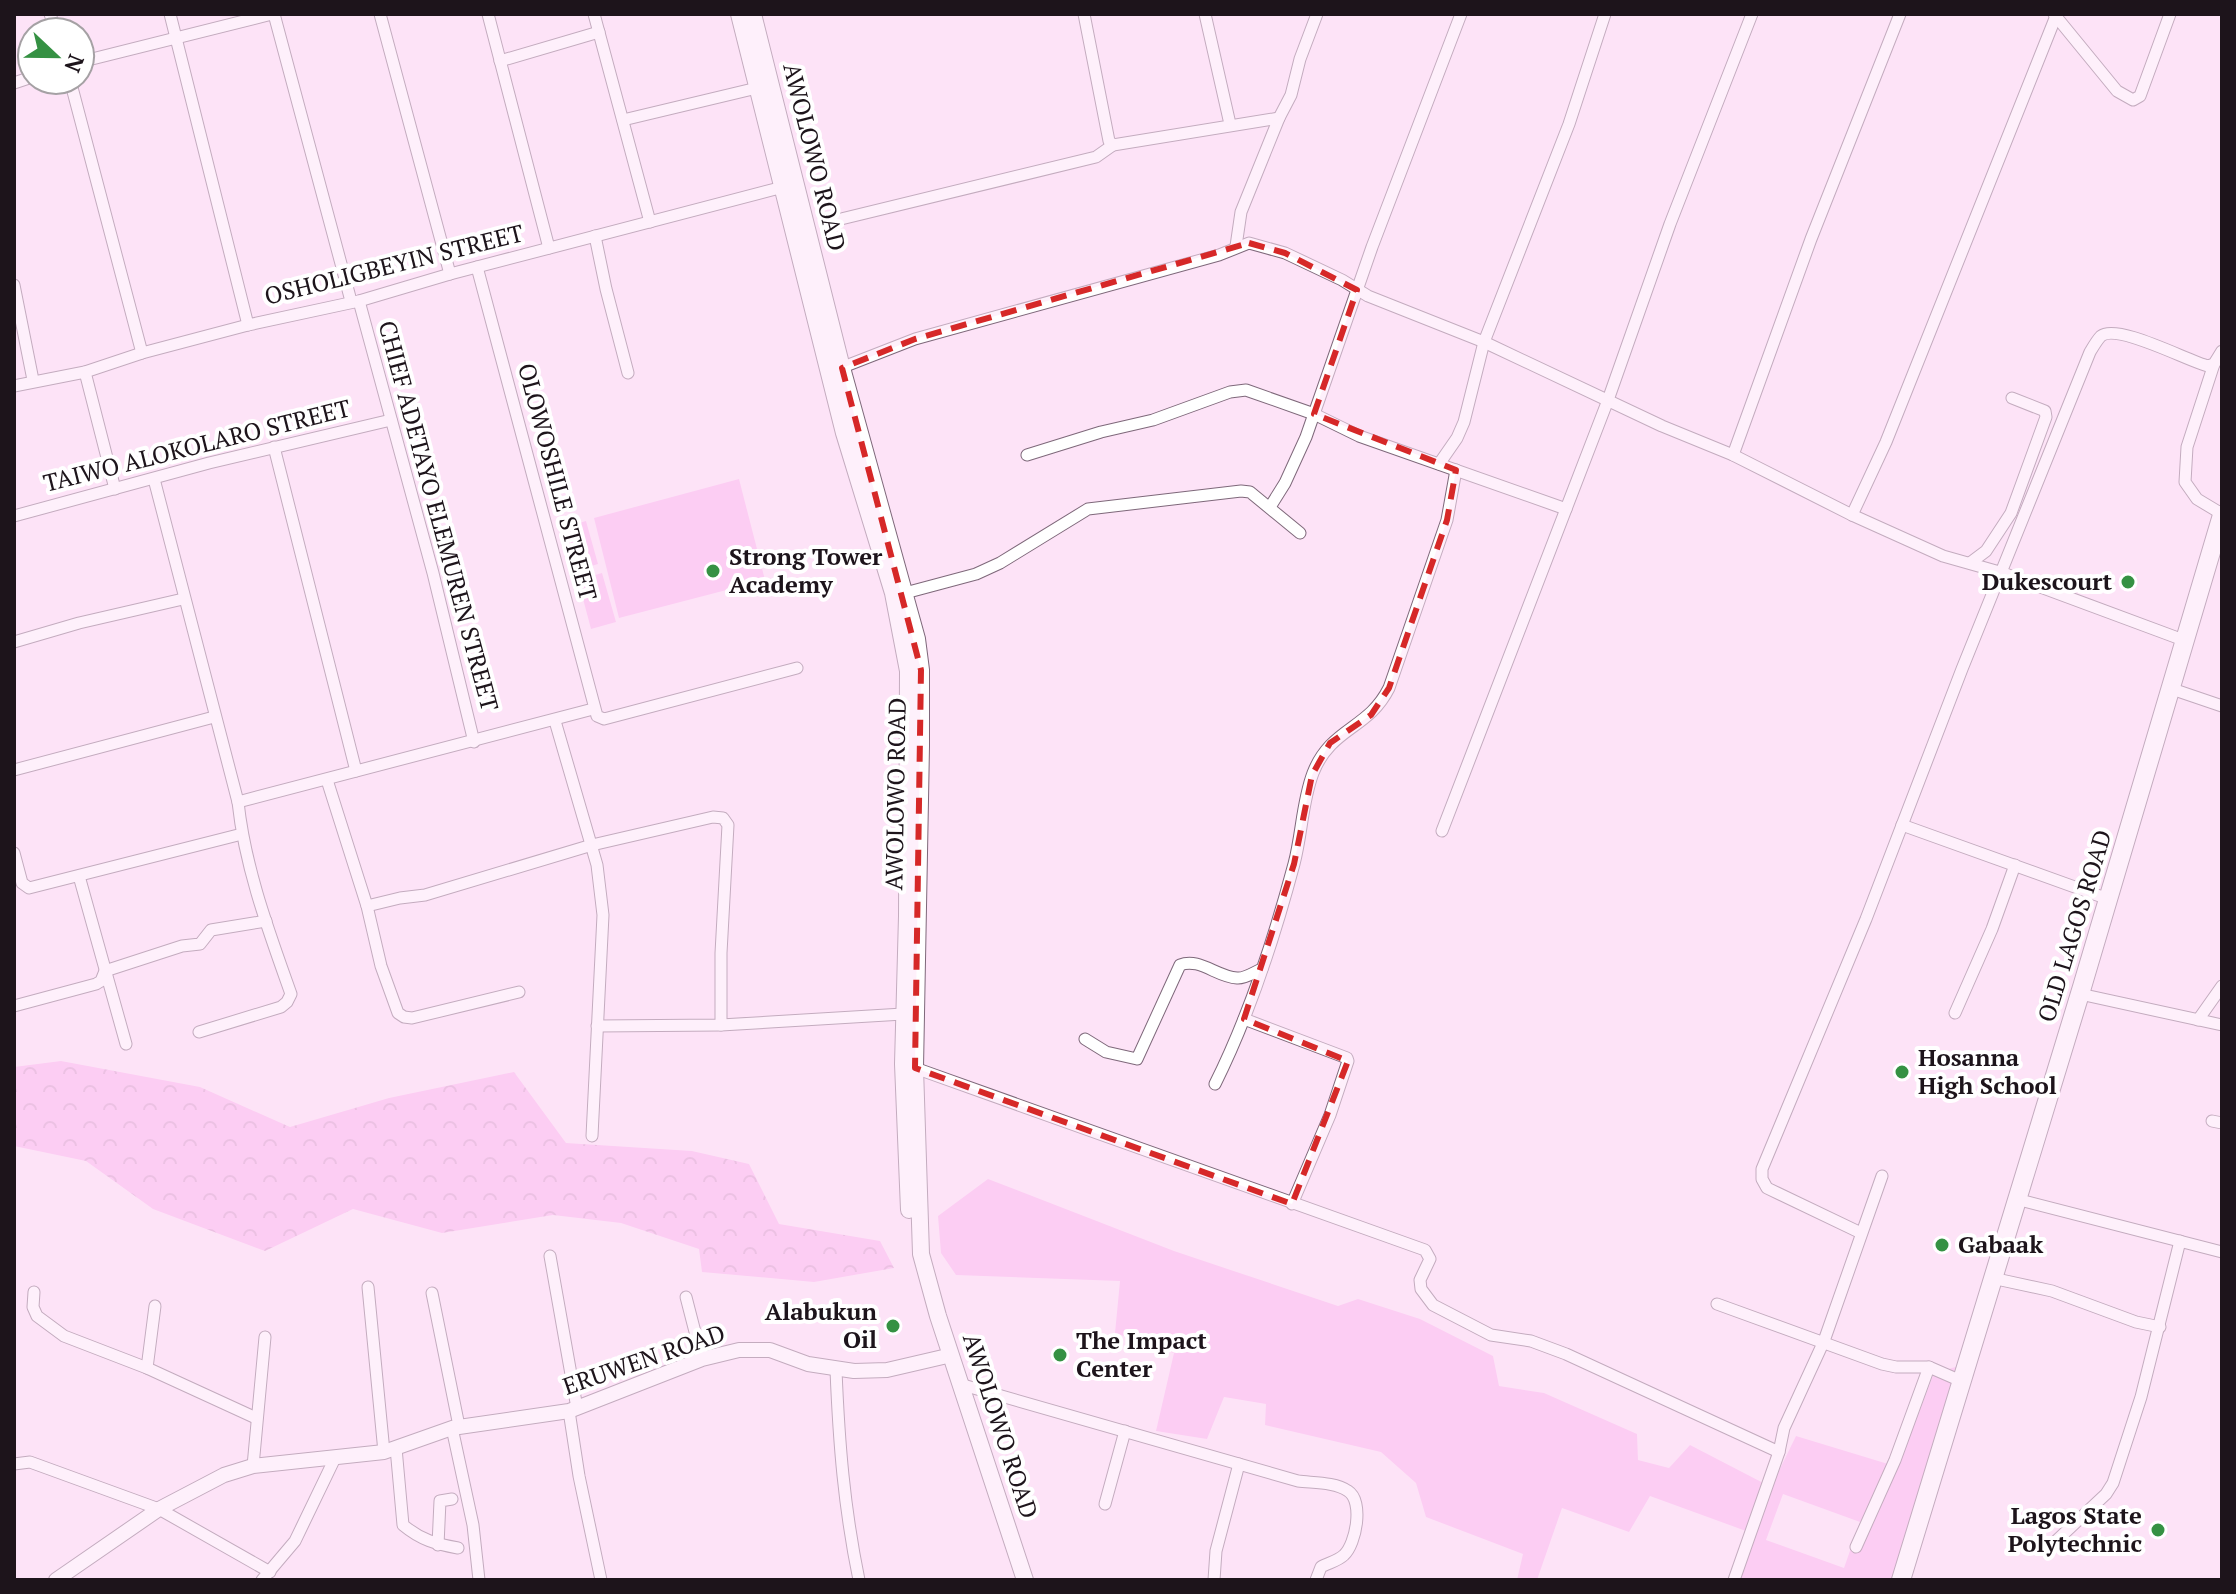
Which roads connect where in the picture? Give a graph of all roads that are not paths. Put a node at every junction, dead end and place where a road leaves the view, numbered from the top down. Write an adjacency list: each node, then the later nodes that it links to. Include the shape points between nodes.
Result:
1 (170, 14): 18 (street)
2 (273, 14): 18 (street); 37 (street, CHIEF ADETAYO ELEMUREN STREET)
3 (380, 14): 34 (street)
4 (488, 14): 20 (street)
5 (594, 14): 17 (street)
6 (739, 14): 21 (main road, AWOLOWO ROAD)
7 (753, 14): 27 (main road, AWOLOWO ROAD)
8 (1084, 14): 26 (street)
9 (1205, 14): 25 (street)
10 (1317, 14): 23 (street)
11 (1461, 14): 36 (street)
12 (1605, 14): 39 (street, via 1569,124)
13 (1752, 14): 49 (street)
14 (1900, 14): 54 (street)
15 (2170, 14): 16 (street, via 2140,96 2133,100 2117,91)
16 (2055, 15): 61 (street, via 1886,442)
17 (599, 32): 20 (street); 24 (street)
18 (175, 38): 19 (street); 38 (street)
19 (96, 58)
20 (500, 61): 32 (street)
21 (757, 88): 24 (street); 27 (main road, AWOLOWO ROAD)
22 (74, 96): 41 (street)
23 (1279, 118): 25 (street); 31 (street, via 1241,212)
24 (623, 120): 29 (street)
25 (1230, 124): 26 (street)
26 (1113, 145): 28 (street, via 1096,157)
27 (790, 185): 29 (street, OSHOLIGBEYIN STREET); 43 (main road, AWOLOWO ROAD)
28 (841, 219)
29 (650, 222): 30 (street, OSHOLIGBEYIN STREET)
30 (595, 236): 32 (street, OSHOLIGBEYIN STREET); 45 (street)
31 (1236, 246): 36 (street, via 1275,249); 43 (street, via 915,339)
32 (549, 248): 33 (street, OSHOLIGBEYIN STREET)
33 (477, 267): 34 (street, OSHOLIGBEYIN STREET); 74 (street, OLOWOSHILE STREET)
34 (450, 274): 37 (street, OSHOLIGBEYIN STREET)
35 (14, 285): 46 (street)
36 (1357, 290): 39 (street); 50 (street)
37 (355, 301): 38 (street, OSHOLIGBEYIN STREET); 51 (street, CHIEF ADETAYO ELEMUREN STREET)
38 (248, 325): 41 (street, OSHOLIGBEYIN STREET)
39 (1484, 342): 49 (street); 55 (street, via 1464,422)
40 (2222, 351): 42 (street)
41 (142, 353): 44 (street, OSHOLIGBEYIN STREET)
42 (2214, 364): 62 (street, via 2187,447 2185,482 2197,499); 66 (street, via 2117,333 2100,337)
43 (836, 370): 67 (main road, AWOLOWO ROAD); 99 (main road, AWOLOWO ROAD, via 844,433 893,593 908,671)
44 (85, 372): 46 (street, OSHOLIGBEYIN STREET); 58 (street)
45 (628, 373)
46 (33, 380): 47 (street, OSHOLIGBEYIN STREET)
47 (14, 386)
48 (2012, 398): 65 (street, via 2045,411 2046,417 2011,513 1986,551)
49 (1608, 400): 54 (street); 60 (street)
50 (1314, 414): 53 (street, via 1246,390 1230,392); 55 (street); 59 (street)
51 (391, 420): 52 (street, TAIWO ALOKOLARO STREET); 77 (street, CHIEF ADETAYO ELEMUREN STREET)
52 (274, 447): 57 (street, TAIWO ALOKOLARO STREET); 79 (street)
53 (1027, 455)
54 (1733, 455): 61 (street)
55 (1439, 464): 56 (street)
56 (1456, 470): 60 (street); 92 (street, via 1447,520 1389,688 1371,715 1330,743 1312,775 1294,864)
57 (154, 479): 58 (street, TAIWO ALOKOLARO STREET); 68 (street)
58 (115, 489): 63 (street, TAIWO ALOKOLARO STREET)
59 (1270, 507): 64 (street); 67 (street, via 1241,491 1088,509 1000,563)
60 (1566, 509): 83 (street)
61 (1852, 515): 65 (street)
62 (2222, 515): 69 (main road, OLD LAGOS ROAD)
63 (14, 516)
64 (1300, 533)
65 (1970, 563): 66 (street)
66 (2003, 573): 69 (street); 82 (street)
67 (905, 593): 108 (main road, AWOLOWO ROAD, via 921,670)
68 (183, 599): 70 (street); 75 (street)
69 (2186, 641): 72 (main road, OLD LAGOS ROAD)
70 (14, 642)
71 (797, 668): 74 (street, via 604,719)
72 (2172, 689): 73 (street); 89 (main road, OLD LAGOS ROAD)
73 (2222, 706)
74 (593, 709): 76 (street)
75 (214, 717): 78 (street); 81 (street)
76 (555, 721): 77 (street); 85 (street)
77 (474, 742): 79 (street)
78 (14, 770)
79 (356, 771): 80 (street)
80 (327, 780): 81 (street); 90 (street)
81 (238, 802): 84 (street)
82 (1902, 825): 87 (street); 114 (street, via 1762,1169 1767,1188)
83 (1442, 831)
84 (242, 834): 88 (street); 91 (street)
85 (592, 845): 90 (street, via 455,887); 102 (street, via 723,818 728,825); 104 (street, via 603,915)
86 (14, 853): 88 (street, via 22,883 29,888)
87 (2015, 865): 89 (street); 98 (street)
88 (79, 876): 93 (street)
89 (2108, 899): 96 (main road, OLD LAGOS ROAD)
90 (367, 906): 95 (street, via 381,966 404,1017)
91 (266, 921): 93 (street, via 211,930 200,944); 105 (street, via 291,994 287,1002)
92 (1262, 969): 100 (street); 106 (street, via 1236,978 1196,964 1180,965 1137,1059 1106,1052)
93 (105, 971): 97 (street, via 96,984); 107 (street)
94 (2222, 986): 101 (street)
95 (519, 992)
96 (2080, 994): 101 (street); 112 (main road, OLD LAGOS ROAD)
97 (14, 1006)
98 (1955, 1013)
99 (903, 1014): 102 (street); 117 (main road, AWOLOWO ROAD, via 906,1180)
100 (1244, 1019): 109 (street); 113 (street, via 1347,1058 1330,1115)
101 (2198, 1020): 103 (street)
102 (721, 1025): 104 (street)
103 (2222, 1025)
104 (597, 1026): 110 (street)
105 (199, 1032)
106 (1085, 1039)
107 (126, 1044)
108 (915, 1068): 113 (street); 117 (main road, AWOLOWO ROAD)
109 (1215, 1084)
110 (592, 1136)
111 (1882, 1176): 114 (street)
112 (2016, 1199): 115 (street); 120 (main road, OLD LAGOS ROAD)
113 (1292, 1204): 142 (street, via 1425,1250 1430,1259 1420,1280 1424,1297 1491,1335 1531,1341 1566,1354)
114 (1861, 1233): 129 (street)
115 (2180, 1241): 116 (street); 127 (street)
116 (2222, 1252)
117 (917, 1254): 119 (main road, AWOLOWO ROAD)
118 (550, 1256): 137 (street)
119 (921, 1272): 130 (main road, AWOLOWO ROAD); 136 (main road, AWOLOWO ROAD)
120 (1992, 1278): 127 (street, via 2052,1291); 135 (main road, OLD LAGOS ROAD)
121 (368, 1287): 141 (street)
122 (34, 1292): 133 (street, via 33,1307 46,1324)
123 (432, 1293): 139 (street)
124 (686, 1297): 131 (street)
125 (1717, 1304): 129 (street)
126 (155, 1306): 133 (street)
127 (2160, 1327): 150 (street, via 2110,1489)
128 (265, 1337): 138 (street)
129 (1824, 1341): 132 (street, via 1882,1364); 142 (street, via 1784,1428)
130 (943, 1357): 134 (street, ERUWEN ROAD, via 887,1370); 159 (main road, AWOLOWO ROAD)
131 (702, 1359): 134 (street, ERUWEN ROAD, via 739,1350 770,1350); 137 (street, ERUWEN ROAD)
132 (1929, 1367): 135 (street); 152 (street)
133 (147, 1368): 138 (street)
134 (836, 1370): 158 (street, via 839,1454)
135 (1961, 1381): 164 (main road, OLD LAGOS ROAD)
136 (963, 1385): 140 (street); 160 (main road, AWOLOWO ROAD)
137 (573, 1410): 139 (street, ERUWEN ROAD); 157 (street, via 579,1476)
138 (256, 1418): 146 (street)
139 (455, 1427): 141 (street, ERUWEN ROAD); 156 (street)
140 (1125, 1431): 145 (street); 148 (street)
141 (390, 1450): 143 (street, ERUWEN ROAD); 151 (street, via 403,1525)
142 (1779, 1452): 163 (street)
143 (335, 1458): 146 (street, ERUWEN ROAD); 154 (street, via 295,1541)
144 (14, 1464): 149 (street, via 30,1462)
145 (1239, 1464): 161 (street, via 1216,1551); 162 (street, via 1347,1489 1355,1496 1359,1507 1350,1547 1321,1567)
146 (253, 1466): 149 (street, ERUWEN ROAD)
147 (452, 1499): 151 (street, via 440,1501)
148 (1105, 1504)
149 (159, 1509): 154 (street); 155 (street, ERUWEN ROAD)
150 (2056, 1541)
151 (438, 1545): 153 (street)
152 (1856, 1547)
153 (458, 1548)
154 (266, 1576)
155 (56, 1580)
156 (479, 1580)
157 (601, 1580)
158 (859, 1580)
159 (1015, 1580)
160 (1025, 1580)
161 (1214, 1580)
162 (1316, 1580)
163 (1734, 1580)
164 (1901, 1580)

